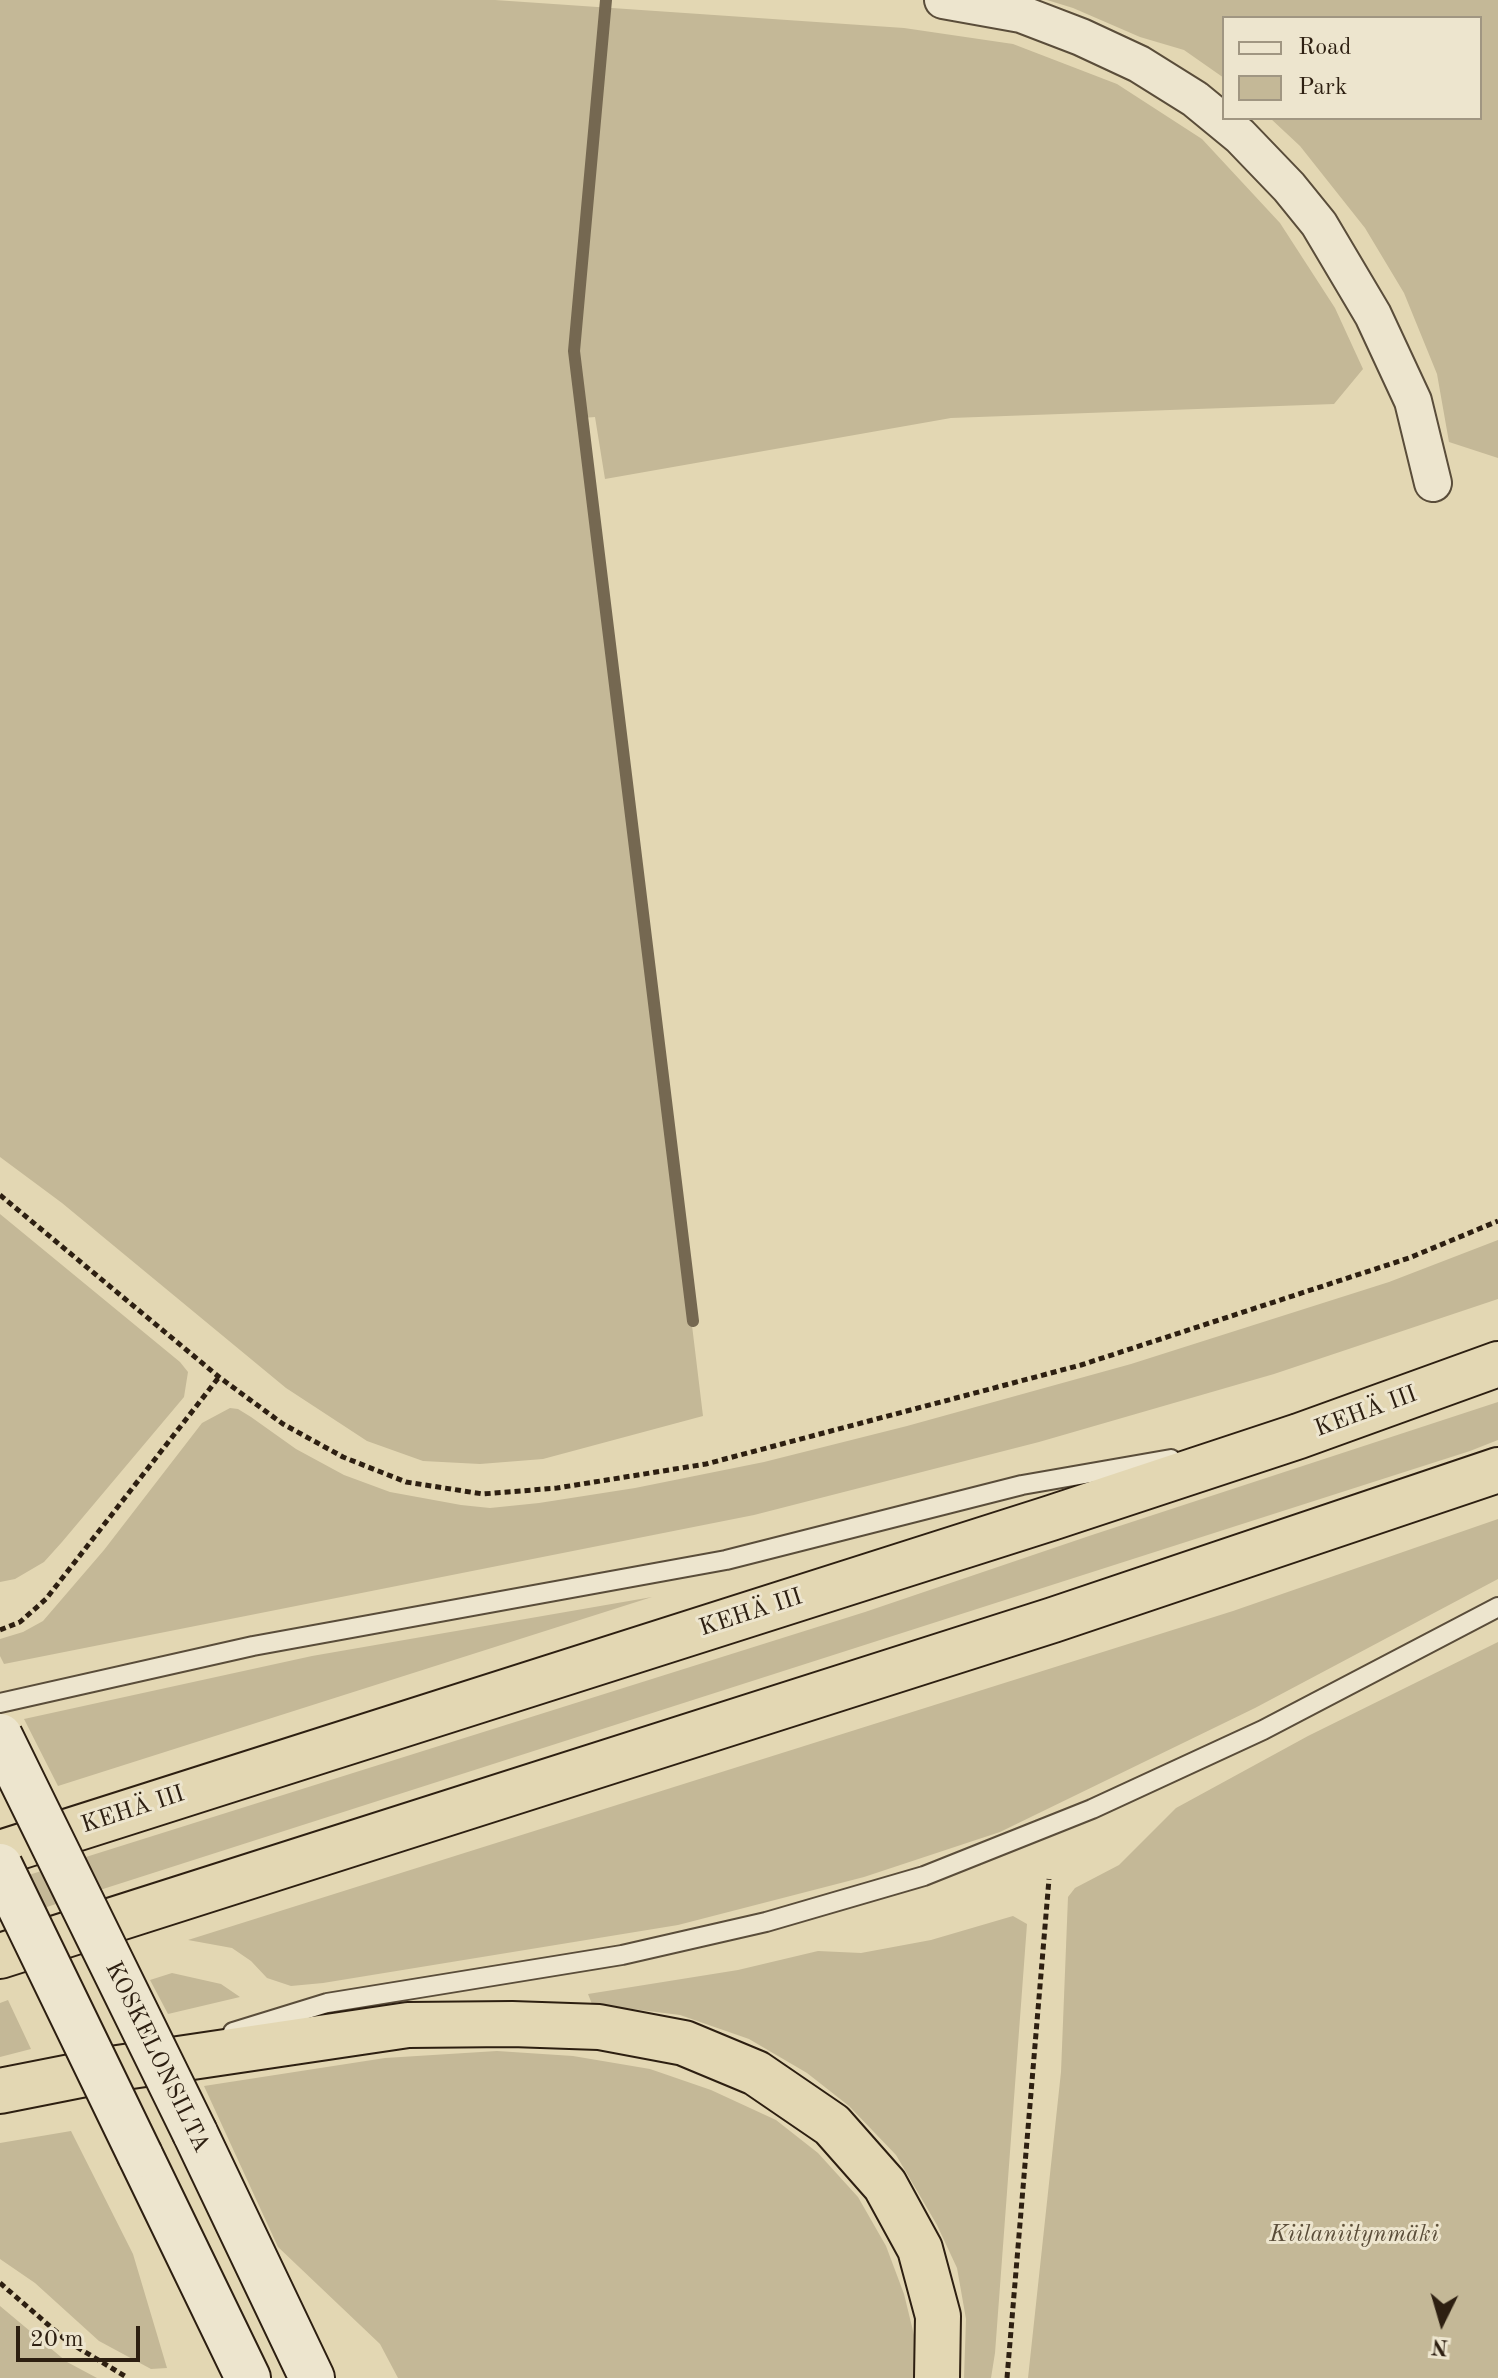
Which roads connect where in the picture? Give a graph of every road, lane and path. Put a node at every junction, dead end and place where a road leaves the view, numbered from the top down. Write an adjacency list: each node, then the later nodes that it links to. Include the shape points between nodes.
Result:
1 (943, 0): 2 (street, via 1021,14 1081,37 1139,64 1195,99 1240,136 1319,224 1373,315 1413,401)
2 (1433, 483)
3 (0, 1195): 6 (path)
4 (1498, 1221): 6 (path, via 1409,1258 1081,1365 706,1464 557,1488 483,1494 406,1482 343,1457 283,1424)
5 (1498, 1364): 7 (highway, KEHÄ III)
6 (219, 1377): 10 (path, via 46,1599 20,1622)
7 (1299, 1436): 11 (lane, via 1022,1485 726,1560 253,1646); 13 (highway, KEHÄ III)
8 (1498, 1470): 16 (highway, via 1053,1620)
9 (1498, 1607): 17 (lane, via 1263,1730 1092,1809 924,1876 766,1922 622,1955 327,2003)
10 (0, 1630)
11 (0, 1703)
12 (0, 1736): 22 (main road, KOSKELONSILTA, bridge)
13 (0, 1853)
14 (0, 1866): 21 (main road, bridge)
15 (1049, 1879): 24 (path)
16 (0, 1956)
17 (111, 2069): 18 (highway); 23 (highway, via 408,2025 599,2027 684,2043 756,2073 832,2125 885,2185 920,2249 938,2316)
18 (0, 2091)
19 (0, 2283): 20 (path, via 67,2341)
20 (128, 2378)
21 (248, 2378)
22 (312, 2378)
23 (937, 2378)
24 (1007, 2378)

